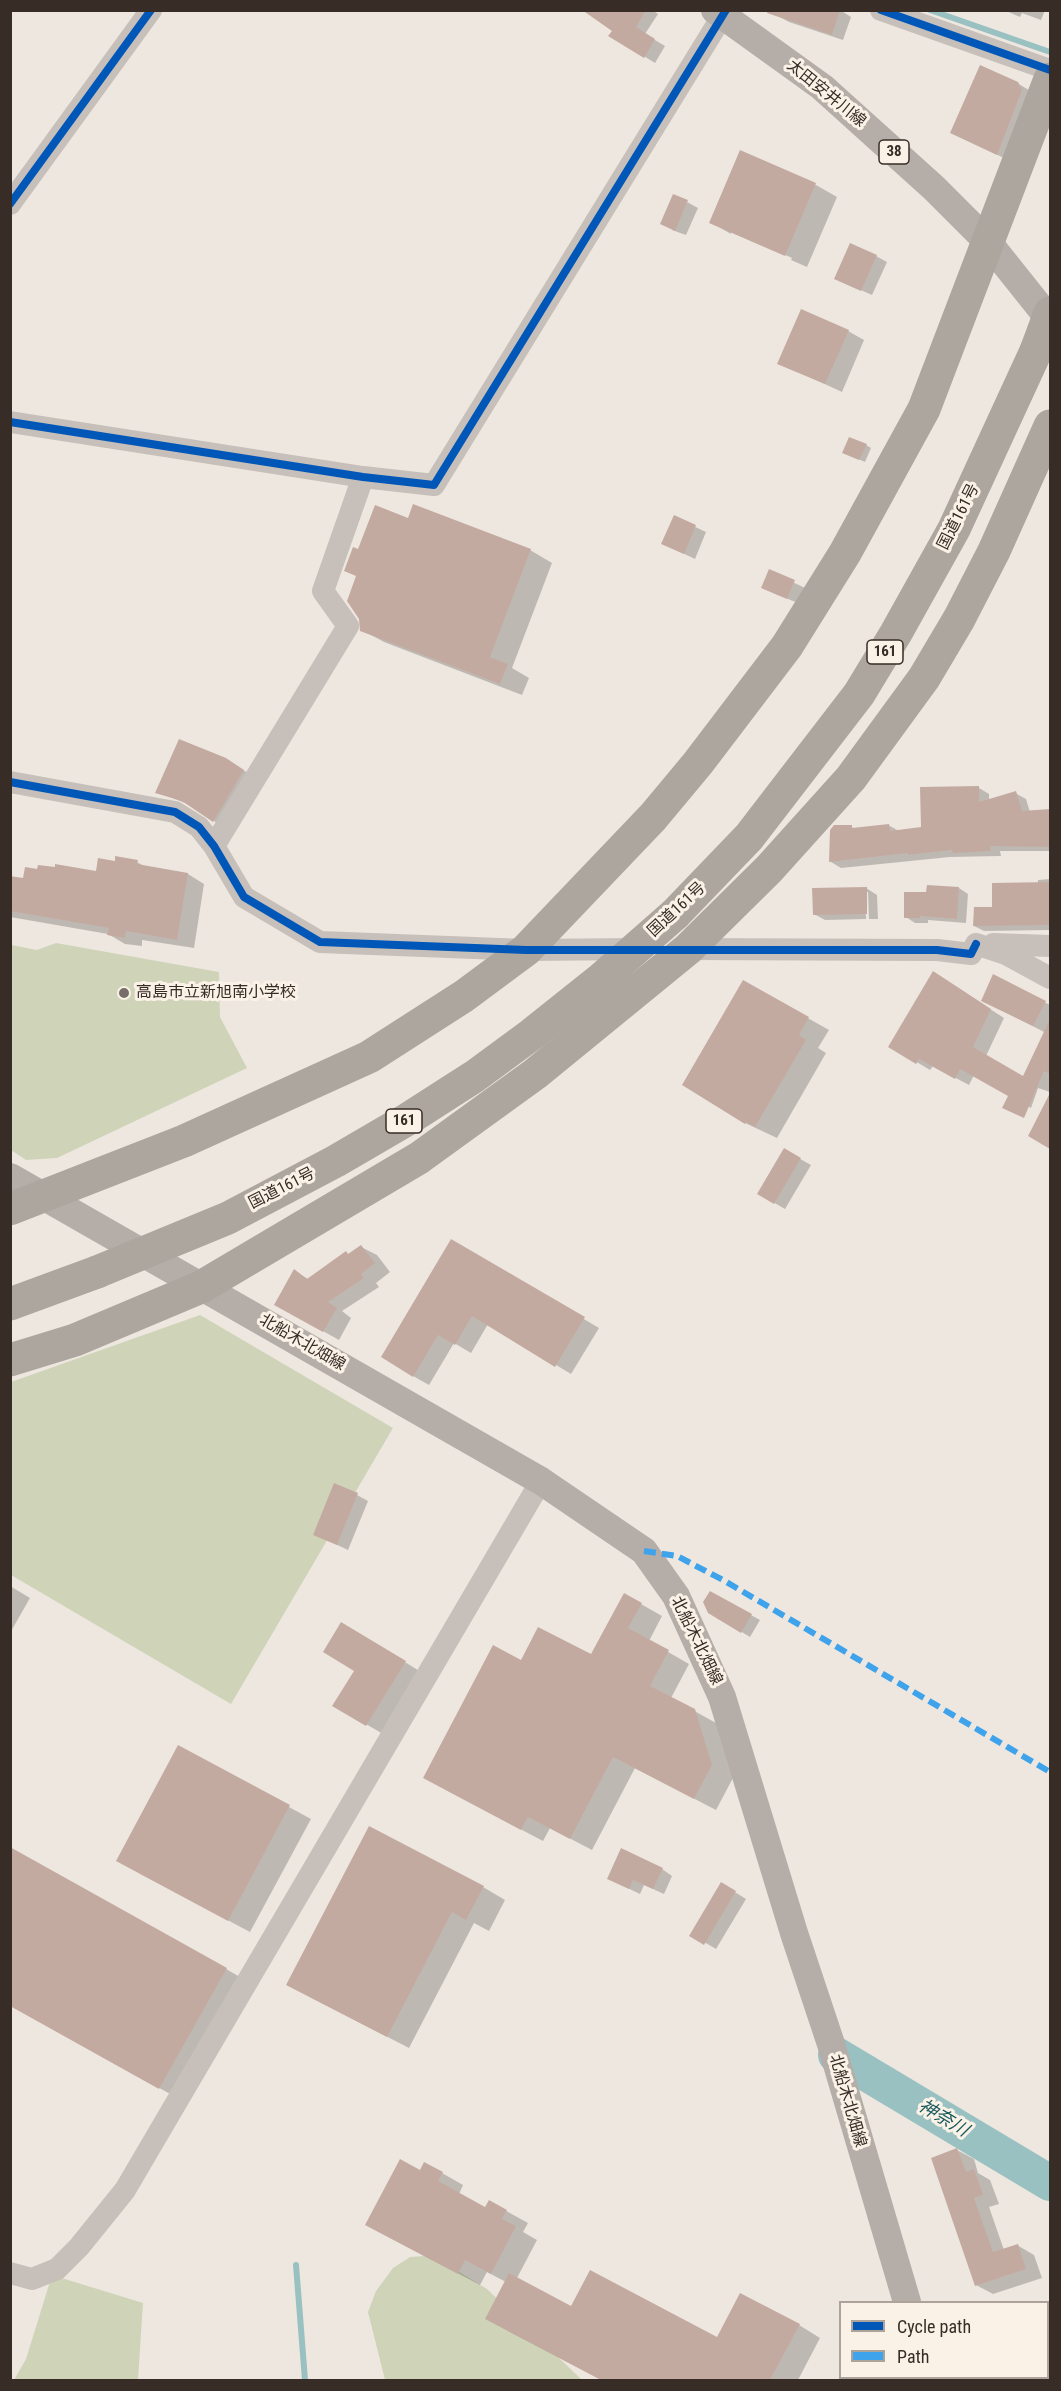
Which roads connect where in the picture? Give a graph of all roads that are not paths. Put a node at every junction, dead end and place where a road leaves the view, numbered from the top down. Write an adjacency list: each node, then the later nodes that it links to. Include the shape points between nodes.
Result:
1 (151, 10): 6 (street)
2 (881, 10): 4 (street)
3 (721, 12): 7 (main road, 太田安井川線 / 38, via 822,87); 12 (street, via 434,485)
4 (1050, 70)
5 (1050, 79): 7 (highway)
6 (10, 204)
7 (987, 241): 9 (main road, 太田安井川線 / 38); 18 (highway, via 924,409 845,553 787,646 653,817)
8 (1050, 313): 24 (highway, 国道161号 / 161, bridge, via 954,529 859,694 749,837 675,914 532,1034 408,1119 228,1218)
9 (1050, 320)
10 (10, 422): 12 (street)
11 (1050, 426): 17 (highway, via 994,551 924,678 843,786 770,869)
12 (363, 477): 14 (street, via 323,591 348,626)
13 (10, 782): 14 (street, via 175,812 199,826)
14 (214, 846): 18 (street, via 244,897 320,942)
15 (976, 944): 16 (street); 17 (street, via 971,954 937,950); 19 (street, via 1006,954)
16 (1050, 946)
17 (688, 949): 18 (street); 23 (highway, via 535,1074 419,1158)
18 (526, 950): 21 (highway, via 464,996 369,1057 184,1141)
19 (1050, 978)
20 (10, 1177): 21 (main road, 北船木北畑線)
21 (42, 1195): 22 (highway); 23 (main road, 北船木北畑線)
22 (10, 1209)
23 (201, 1287): 25 (highway, via 75,1340); 26 (main road, 北船木北畑線)
24 (10, 1304)
25 (10, 1360)
26 (541, 1481): 27 (street, via 125,2190 57,2269 32,2279); 28 (main road, 北船木北畑線, via 644,1551 676,1596 723,1697)
27 (10, 2273)
28 (908, 2301)

